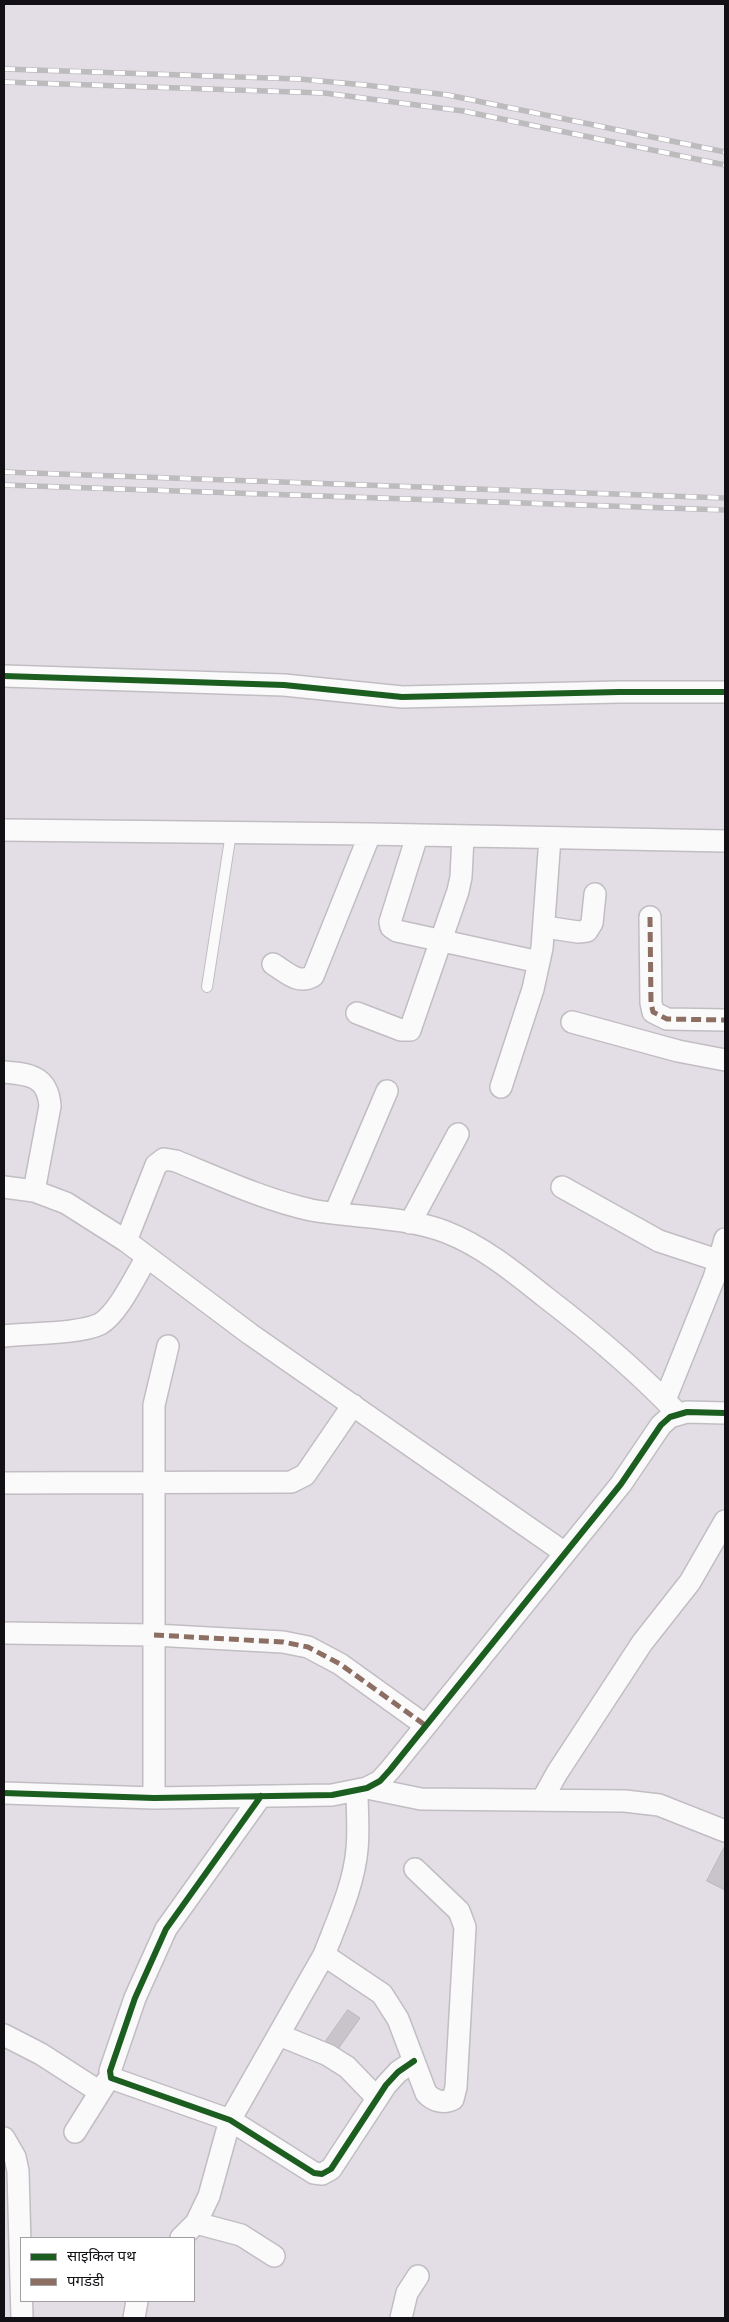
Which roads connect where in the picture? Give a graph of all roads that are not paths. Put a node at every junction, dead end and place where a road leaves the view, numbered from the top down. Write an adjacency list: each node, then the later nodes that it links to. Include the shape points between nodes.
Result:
1 (4, 676): 2 (street, via 284,685 402,697)
2 (725, 692)
3 (4, 830): 4 (street)
4 (231, 833): 5 (street); 16 (lane)
5 (370, 834): 6 (street); 15 (street, via 313,976 302,980)
6 (417, 836): 7 (street); 13 (street, via 390,927)
7 (463, 837): 8 (street); 13 (street, via 461,877)
8 (550, 838): 9 (street); 12 (street)
9 (725, 842)
10 (595, 894): 12 (street, via 592,923 587,931)
11 (650, 917): 18 (street, via 653,1012 666,1020)
12 (545, 927): 14 (street)
13 (441, 940): 14 (street); 17 (street, via 410,1030 401,1030)
14 (539, 962): 22 (street)
15 (273, 964)
16 (207, 987)
17 (357, 1013)
18 (725, 1020)
19 (572, 1022): 20 (street, via 678,1051)
20 (725, 1060)
21 (4, 1072): 27 (street, via 36,1078 49,1093 50,1106)
22 (501, 1087)
23 (387, 1091): 28 (street)
24 (458, 1134): 29 (street)
25 (4, 1187): 27 (street)
26 (562, 1187): 33 (street, via 659,1241)
27 (34, 1191): 31 (street, via 66,1204)
28 (335, 1213): 29 (street); 31 (street, via 283,1204 176,1161 164,1160 156,1165)
29 (410, 1223): 37 (street, via 460,1238 521,1277 585,1327)
30 (725, 1238): 33 (street)
31 (126, 1241): 32 (street)
32 (147, 1257): 34 (street, via 113,1313 101,1323 84,1328); 36 (street)
33 (720, 1261): 37 (street)
34 (4, 1336)
35 (168, 1346): 39 (street, via 154,1405)
36 (353, 1405): 39 (street, via 305,1475 291,1482); 42 (street)
37 (671, 1407): 38 (street); 42 (street, via 621,1484)
38 (725, 1413)
39 (155, 1482): 40 (street); 44 (street)
40 (4, 1483)
41 (725, 1521): 50 (street, via 690,1582 642,1643)
42 (565, 1553): 45 (street)
43 (4, 1633): 44 (street)
44 (154, 1635): 45 (street, via 283,1642 308,1647 340,1664); 49 (street)
45 (425, 1725): 46 (street, via 390,1770 380,1780)
46 (362, 1789): 48 (street, via 332,1795); 50 (street, via 421,1799); 53 (street, via 357,1849 347,1894)
47 (4, 1793): 49 (street)
48 (261, 1796): 49 (street); 57 (street, via 166,1928 135,1998)
49 (154, 1798)
50 (542, 1800): 51 (street, via 625,1801 659,1805)
51 (725, 1831)
52 (415, 1870): 56 (street, via 459,1911 465,1927 453,2099 445,2102 429,2097)
53 (324, 1955): 55 (street); 56 (street, via 382,1994 398,2019)
54 (4, 2035): 57 (street)
55 (279, 2035): 58 (street, via 348,2066); 59 (street)
56 (414, 2061): 58 (street, via 392,2077)
57 (105, 2083): 59 (street, via 117,2081); 60 (street)
58 (377, 2098): 59 (street, via 331,2169 322,2174 314,2173)
59 (230, 2120): 62 (street, via 209,2196)
60 (76, 2132)
61 (4, 2138): 64 (street, via 18,2171)
62 (196, 2223): 63 (street); 65 (street, via 241,2235)
63 (182, 2237)
64 (15, 2249): 67 (street)
65 (274, 2256)
66 (418, 2276): 72 (street, via 407,2293)
67 (20, 2298)
68 (20, 2302): 70 (street)
69 (137, 2302): 71 (street)
70 (22, 2318)
71 (134, 2318)
72 (401, 2318)

